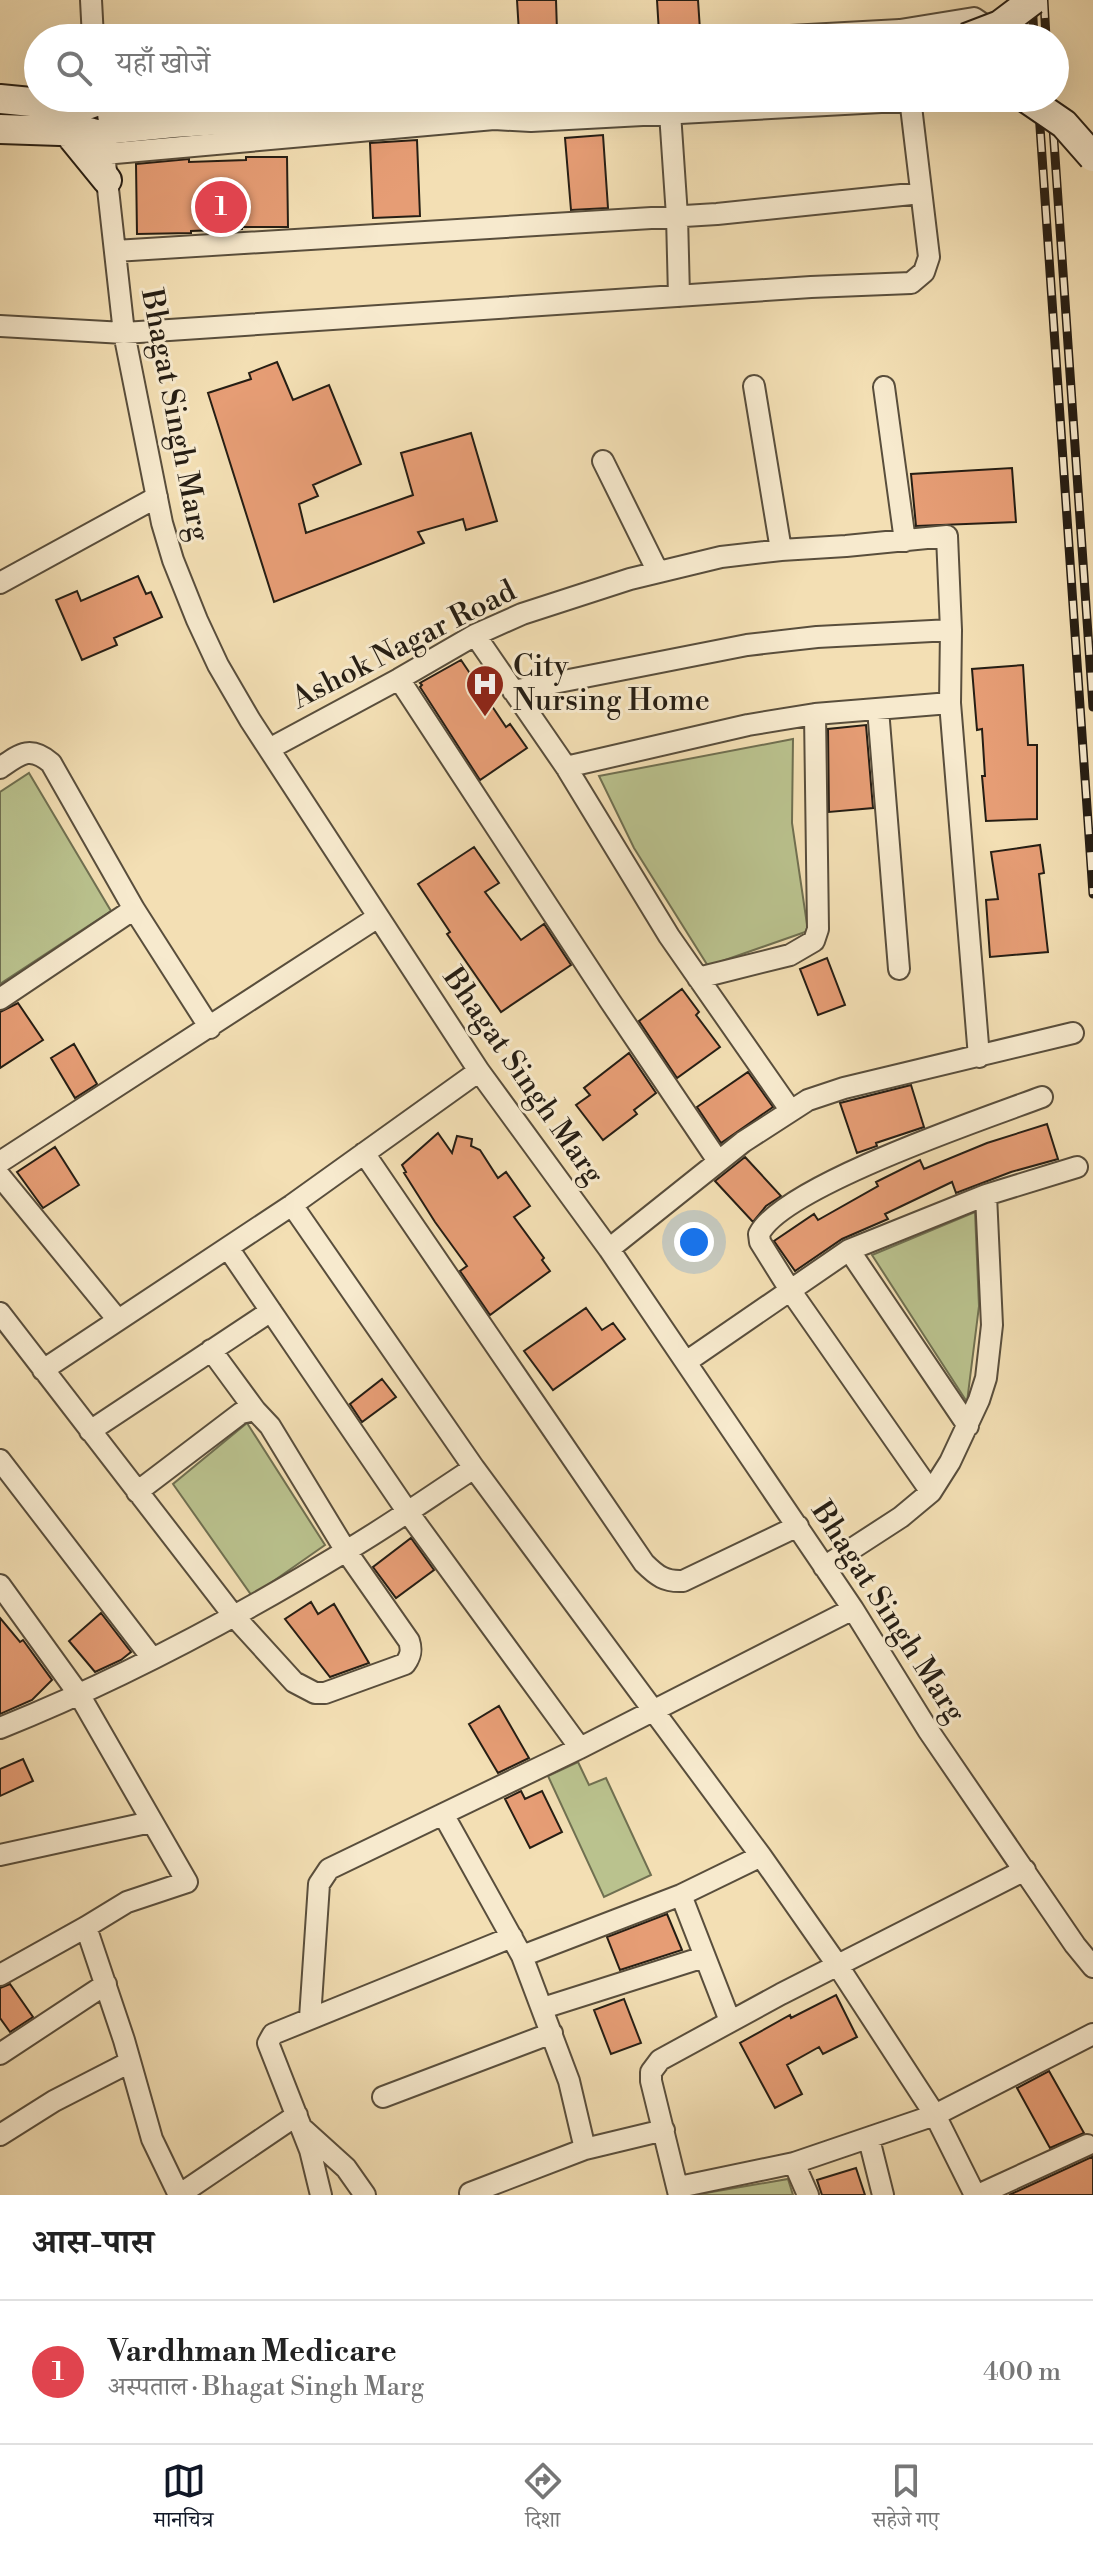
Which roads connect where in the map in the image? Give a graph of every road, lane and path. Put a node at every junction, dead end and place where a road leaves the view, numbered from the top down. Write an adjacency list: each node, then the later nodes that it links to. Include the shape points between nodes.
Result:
1 (91, 0): 3 (street)
2 (1033, 0): 6 (street, bridge)
3 (92, 24)
4 (947, 24): 5 (street, via 974,18)
5 (983, 24)
6 (1001, 24)
7 (0, 99): 8 (street)
8 (24, 101)
9 (89, 112): 16 (street)
10 (148, 112): 16 (street)
11 (687, 112): 14 (street)
12 (912, 112): 19 (street)
13 (1046, 112): 18 (street, bridge)
14 (670, 113): 16 (street, via 531,121); 20 (street)
15 (0, 129): 17 (street)
16 (105, 129): 17 (street); 17 (street); 21 (street, Bhagat Singh Marg)
17 (67, 131)
18 (1093, 157)
19 (921, 193): 20 (street); 22 (street, via 929,257 924,272 911,283)
20 (677, 216): 21 (street); 22 (street)
21 (115, 251): 24 (street, Bhagat Singh Marg)
22 (679, 296): 24 (street)
23 (0, 326): 24 (street)
24 (124, 333): 28 (street, Bhagat Singh Marg)
25 (754, 386): 30 (street)
26 (884, 387): 29 (street)
27 (603, 461): 31 (street)
28 (157, 497): 32 (street); 40 (street, Bhagat Singh Marg, via 173,560 197,620)
29 (905, 541): 30 (street, Ashok Nagar Road); 33 (street, Ashok Nagar Road, via 947,536)
30 (781, 550): 31 (street, Ashok Nagar Road)
31 (658, 572): 34 (street, Ashok Nagar Road, via 522,614)
32 (0, 583)
33 (951, 630): 36 (street, via 747,645); 37 (street)
34 (475, 635): 35 (street, Ashok Nagar Road); 36 (street)
35 (399, 679): 40 (street, Ashok Nagar Road); 55 (street)
36 (513, 691): 41 (street)
37 (950, 703): 38 (street); 50 (street)
38 (878, 709): 39 (street); 45 (street)
39 (815, 714): 41 (street); 46 (street, via 814,941 790,955)
40 (269, 749): 44 (street, Bhagat Singh Marg)
41 (566, 767): 46 (street)
42 (0, 768): 43 (street, via 32,752 51,763)
43 (134, 909): 47 (street); 48 (street)
44 (378, 917): 48 (street); 51 (street, Bhagat Singh Marg)
45 (899, 969)
46 (698, 978): 53 (street)
47 (0, 999)
48 (210, 1028): 56 (street)
49 (1073, 1033): 50 (street)
50 (979, 1057): 53 (street, via 844,1088)
51 (479, 1071): 54 (street); 62 (street, Bhagat Singh Marg)
52 (1042, 1097): 64 (street, via 868,1164 771,1218 759,1234 760,1242)
53 (791, 1111): 55 (street)
54 (364, 1153): 60 (street); 79 (street, via 658,1577 683,1581)
55 (718, 1161): 62 (street)
56 (0, 1162)
57 (1077, 1167): 59 (street)
58 (0, 1176): 67 (street)
59 (986, 1195): 63 (street); 72 (street, via 991,1337 986,1378)
60 (292, 1205): 61 (street); 75 (street)
61 (228, 1248): 65 (street); 67 (street)
62 (609, 1249): 69 (street, Bhagat Singh Marg)
63 (849, 1250): 64 (street); 72 (street)
64 (790, 1290): 69 (street); 77 (street)
65 (271, 1311): 68 (street); 78 (street)
66 (0, 1313): 70 (street)
67 (118, 1320): 70 (street)
68 (211, 1350): 71 (street); 73 (street)
69 (686, 1362): 79 (street, Bhagat Singh Marg)
70 (43, 1370): 73 (street)
71 (255, 1410): 76 (street, via 241,1413); 80 (street)
72 (968, 1426): 77 (street)
73 (90, 1431): 76 (street)
74 (0, 1460): 85 (street)
75 (474, 1468): 78 (street); 87 (street)
76 (137, 1492): 84 (street)
77 (931, 1492): 81 (street)
78 (407, 1511): 80 (street); 89 (street)
79 (798, 1526): 81 (street, Bhagat Singh Marg)
80 (346, 1551): 84 (street); 84 (street, via 409,1641 405,1664 315,1693 294,1682)
81 (824, 1567): 83 (street, Bhagat Singh Marg)
82 (0, 1585): 86 (street)
83 (853, 1609): 87 (street); 94 (street, Bhagat Singh Marg)
84 (233, 1615): 85 (street)
85 (152, 1658): 86 (street)
86 (80, 1696): 88 (street); 91 (street)
87 (652, 1710): 89 (street); 93 (street)
88 (0, 1728)
89 (580, 1748): 90 (street)
90 (443, 1814): 97 (street); 105 (street, via 329,1869 319,1884)
91 (151, 1822): 92 (street); 96 (street, via 187,1882 127,1902)
92 (0, 1855)
93 (761, 1856): 95 (street); 100 (street)
94 (1025, 1870): 100 (street); 101 (street, Bhagat Singh Marg)
95 (681, 1895): 98 (street); 99 (street)
96 (86, 1927): 102 (street); 103 (street)
97 (512, 1937): 98 (street); 105 (street)
98 (522, 1956): 104 (street)
99 (704, 1957): 104 (street); 106 (street)
100 (838, 1966): 106 (street); 112 (street)
101 (1093, 1967)
102 (0, 1975)
103 (106, 1984): 109 (street); 110 (street)
104 (543, 2008): 107 (street)
105 (310, 2018): 113 (street, via 273,2034 268,2043)
106 (730, 2021): 114 (street, via 654,2066 651,2081)
107 (552, 2033): 111 (street); 118 (street)
108 (1093, 2034): 112 (street)
109 (0, 2054)
110 (130, 2062): 115 (street); 123 (street, via 152,2139)
111 (383, 2097)
112 (935, 2115): 116 (street); 128 (street)
113 (299, 2121): 123 (street); 124 (street); 125 (street)
114 (664, 2130): 118 (street); 121 (street)
115 (0, 2135)
116 (869, 2139): 119 (street); 127 (street)
117 (1087, 2145): 128 (street)
118 (585, 2149): 120 (street)
119 (794, 2163): 121 (street); 126 (street)
120 (507, 2187): 122 (street)
121 (679, 2191)
122 (470, 2193)
123 (179, 2195)
124 (321, 2195)
125 (365, 2195)
126 (808, 2195)
127 (883, 2195)
128 (976, 2195)

